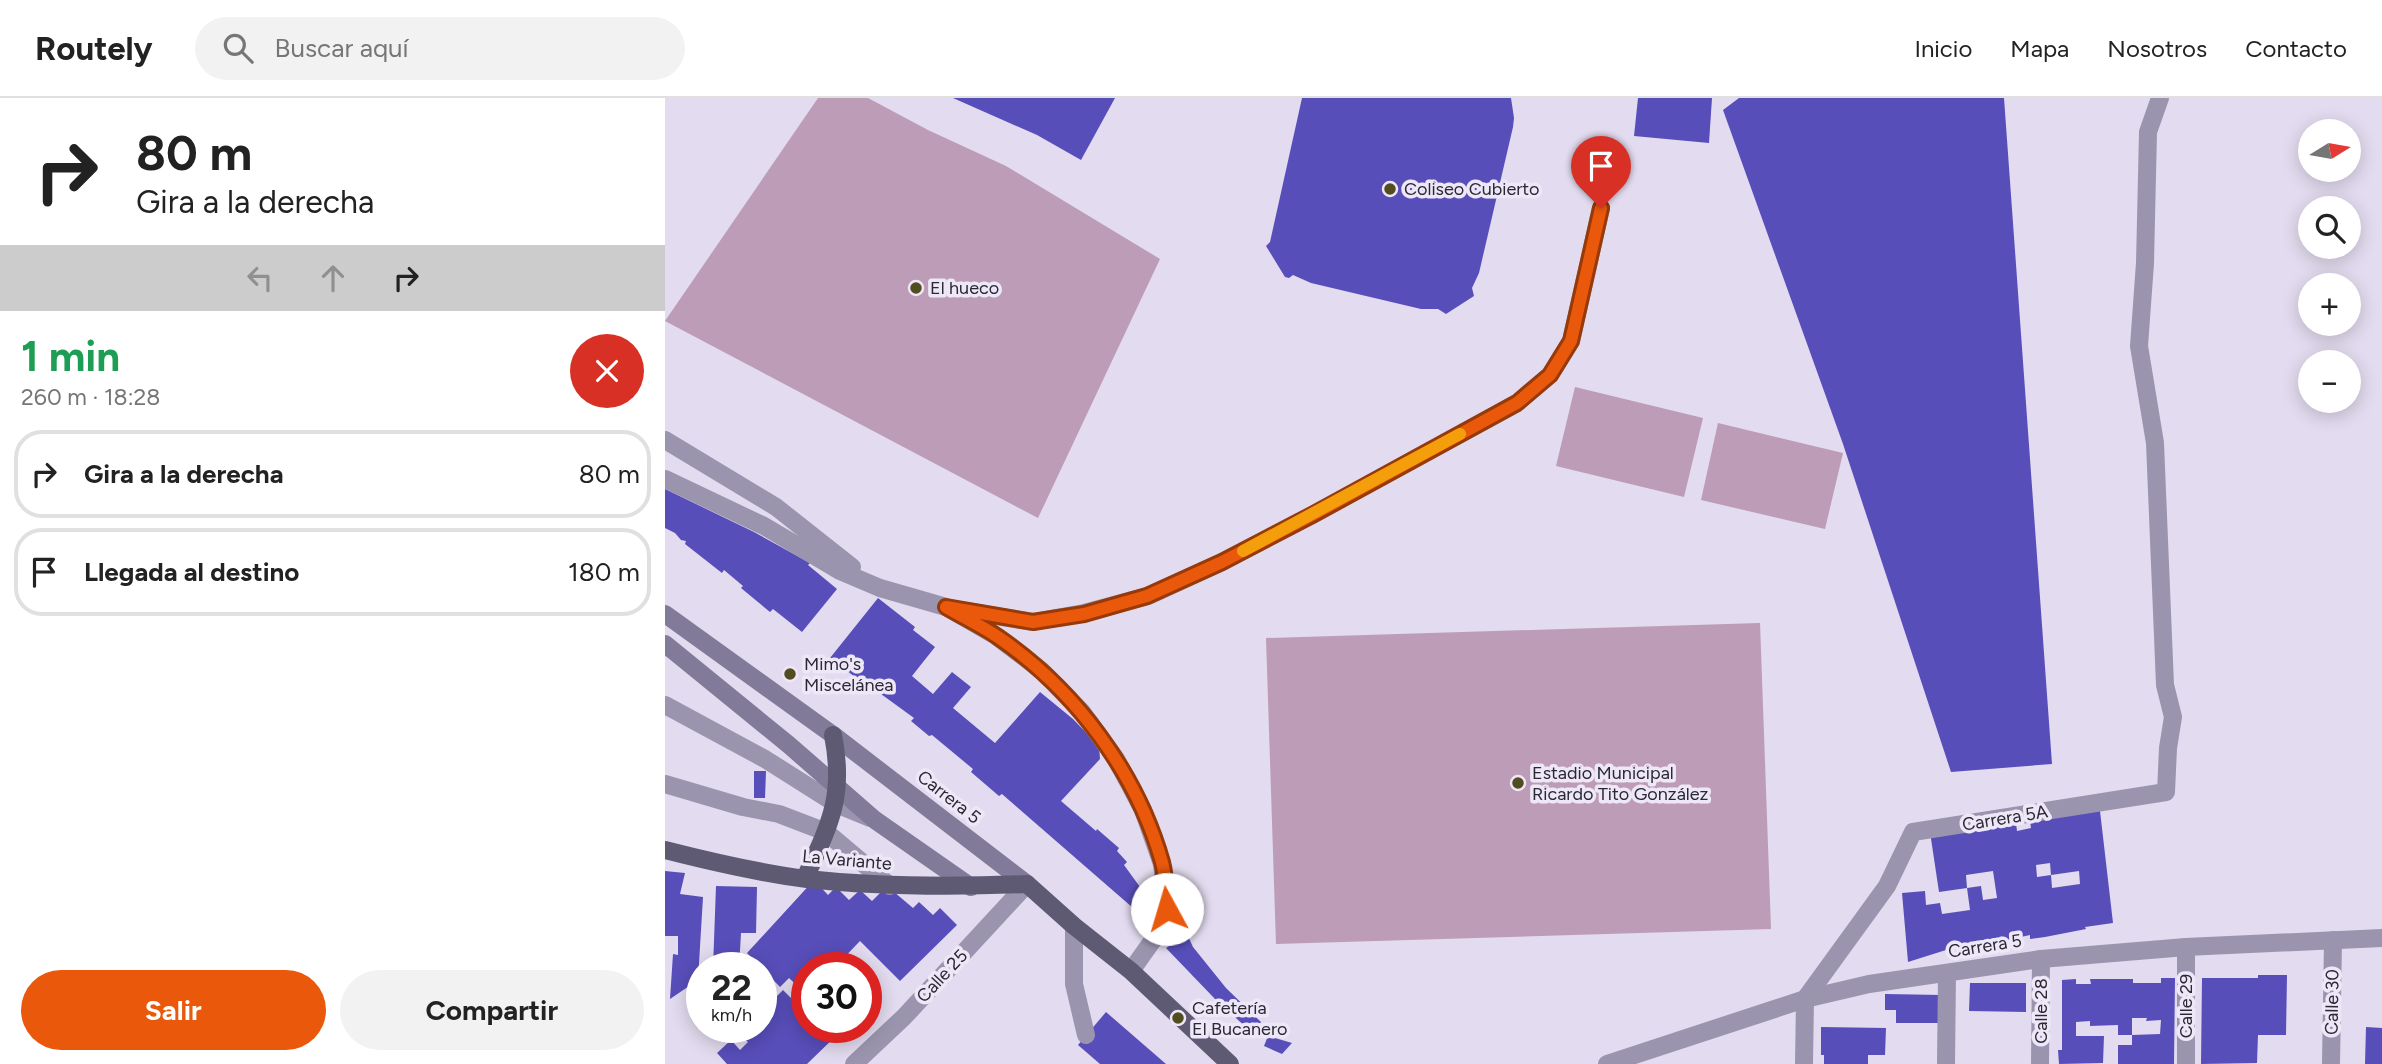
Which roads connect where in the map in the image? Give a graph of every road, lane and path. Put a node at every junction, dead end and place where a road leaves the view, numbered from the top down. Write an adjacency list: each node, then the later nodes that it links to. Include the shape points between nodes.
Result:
1 (2160, 98): 15 (street, via 2148,132 2139,346 2155,443 2165,685 2173,717 2166,792)
2 (1601, 208): 6 (street, via 1571,341 1550,375 1517,403 1222,562 1147,596 1084,614 1033,622)
3 (665, 440): 5 (street, via 776,507)
4 (665, 479): 5 (street)
5 (880, 589): 6 (street)
6 (946, 607): 26 (street, via 996,636 1042,671 1082,712 1143,810 1162,864 1167,909)
7 (665, 614): 10 (street, Carrera 5)
8 (665, 644): 12 (street)
9 (665, 705): 12 (street)
10 (834, 735): 12 (main road); 18 (street, Carrera 5)
11 (665, 785): 14 (street, via 779,814)
12 (837, 795): 14 (main road); 20 (street)
13 (2096, 803): 15 (street, Carrera 5A)
14 (826, 832): 17 (main road); 19 (street)
15 (1913, 832): 28 (street, via 1887,886)
16 (665, 850): 17 (main road, La Variante)
17 (805, 878): 19 (main road, La Variante)
18 (1027, 884): 20 (main road, La Variante); 21 (main road, Carrera 5); 30 (street, Calle 25)
19 (890, 886): 20 (main road, La Variante)
20 (971, 887)
21 (1074, 926): 26 (main road, Carrera 5); 29 (street, via 1074,984)
22 (2382, 938): 23 (street, Carrera 5)
23 (2333, 940): 24 (street, Carrera 5); 37 (street, Calle 30)
24 (2186, 947): 25 (street, Carrera 5); 36 (street, Calle 29)
25 (2041, 959): 27 (street, Carrera 5); 35 (street, Calle 28)
26 (1131, 971): 31 (main road, Carrera 5)
27 (1947, 973): 28 (street, Carrera 5); 34 (street)
28 (1805, 999): 32 (street, Carrera 5); 33 (street)
29 (1086, 1035)
30 (854, 1064)
31 (1230, 1064)
32 (1607, 1064)
33 (1804, 1064)
34 (1946, 1064)
35 (2040, 1064)
36 (2186, 1064)
37 (2331, 1064)

